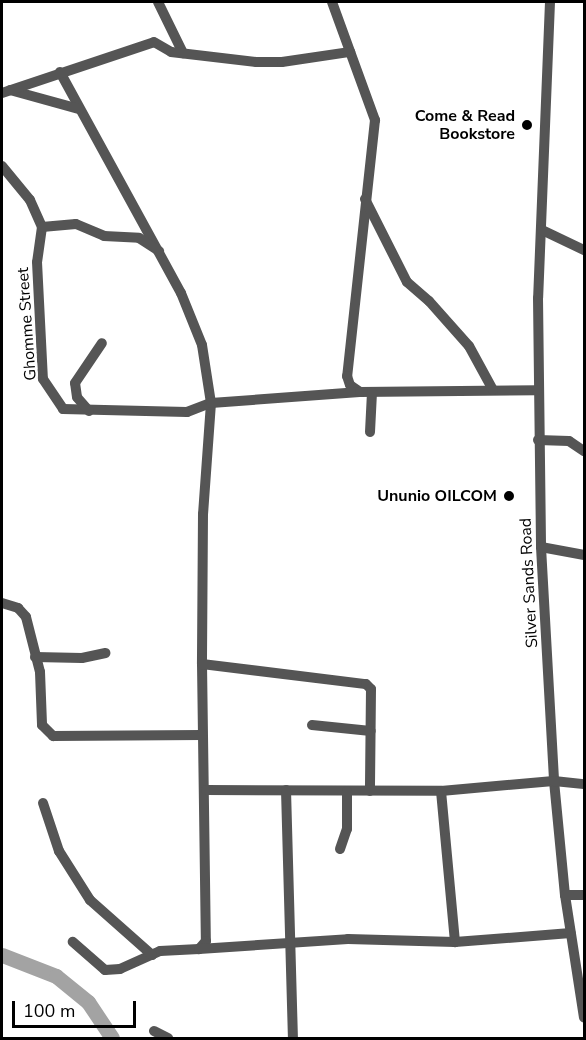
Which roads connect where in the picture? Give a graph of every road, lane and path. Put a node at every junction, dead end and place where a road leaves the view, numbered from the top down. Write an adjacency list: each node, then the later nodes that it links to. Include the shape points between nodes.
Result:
1 (158, 2): 5 (street)
2 (332, 2): 4 (street)
3 (549, 2): 12 (street, Silver Sands Road)
4 (350, 52): 5 (street, via 282,62); 10 (street, via 375,120)
5 (183, 53): 6 (street, via 171,52 154,42)
6 (60, 72): 7 (street); 8 (street)
7 (6, 91): 8 (street)
8 (79, 109): 14 (street)
9 (2, 166): 11 (street, via 30,200)
10 (364, 199): 16 (street, via 407,282 450,322); 18 (street, via 347,376 350,386)
11 (42, 227): 14 (street, via 76,225 104,236 139,238); 21 (street, Ghomme Street, via 37,262 43,380 59,407)
12 (542, 230): 13 (street); 17 (street, Silver Sands Road)
13 (585, 250)
14 (162, 253): 20 (street, via 202,345)
15 (102, 343): 21 (street, via 75,383 77,397)
16 (494, 390): 17 (street, Ghomme Street); 19 (street, Ghomme Street)
17 (537, 390): 23 (street, Silver Sands Road)
18 (360, 392): 19 (street, Ghomme Street); 20 (street, Ghomme Street)
19 (372, 392): 22 (street)
20 (211, 403): 21 (street, Ghomme Street, via 187,412); 30 (street, via 203,514)
21 (89, 411)
22 (370, 432)
23 (538, 440): 24 (street, via 569,441); 25 (street, Silver Sands Road)
24 (585, 451)
25 (541, 547): 26 (street); 34 (street, Silver Sands Road)
26 (585, 555)
27 (2, 603): 29 (street, via 24,612)
28 (105, 653): 29 (street, via 82,658)
29 (35, 657): 33 (street, via 40,672 42,725 52,736)
30 (202, 664): 32 (street, via 366,684 371,689); 33 (street)
31 (312, 725): 32 (street)
32 (371, 731): 39 (street)
33 (202, 735): 36 (street)
34 (554, 781): 35 (street); 40 (street); 43 (street, Silver Sands Road)
35 (585, 784)
36 (206, 790): 37 (street); 49 (street, via 206,941)
37 (286, 790): 38 (street); 48 (street)
38 (347, 791): 39 (street); 42 (street, via 347,829)
39 (370, 791): 40 (street)
40 (441, 791): 47 (street)
41 (44, 803): 50 (street, via 59,851 90,900)
42 (340, 849)
43 (565, 895): 44 (street); 45 (street, Silver Sands Road)
44 (585, 895)
45 (571, 933): 47 (street); 51 (street, Silver Sands Road)
46 (73, 942): 50 (street, via 105,970 120,969)
47 (455, 942): 48 (street, via 348,939)
48 (290, 944): 49 (street); 54 (street)
49 (199, 949): 50 (street)
50 (152, 955)
51 (585, 1018)
52 (154, 1031): 53 (street)
53 (168, 1038)
54 (292, 1038)

